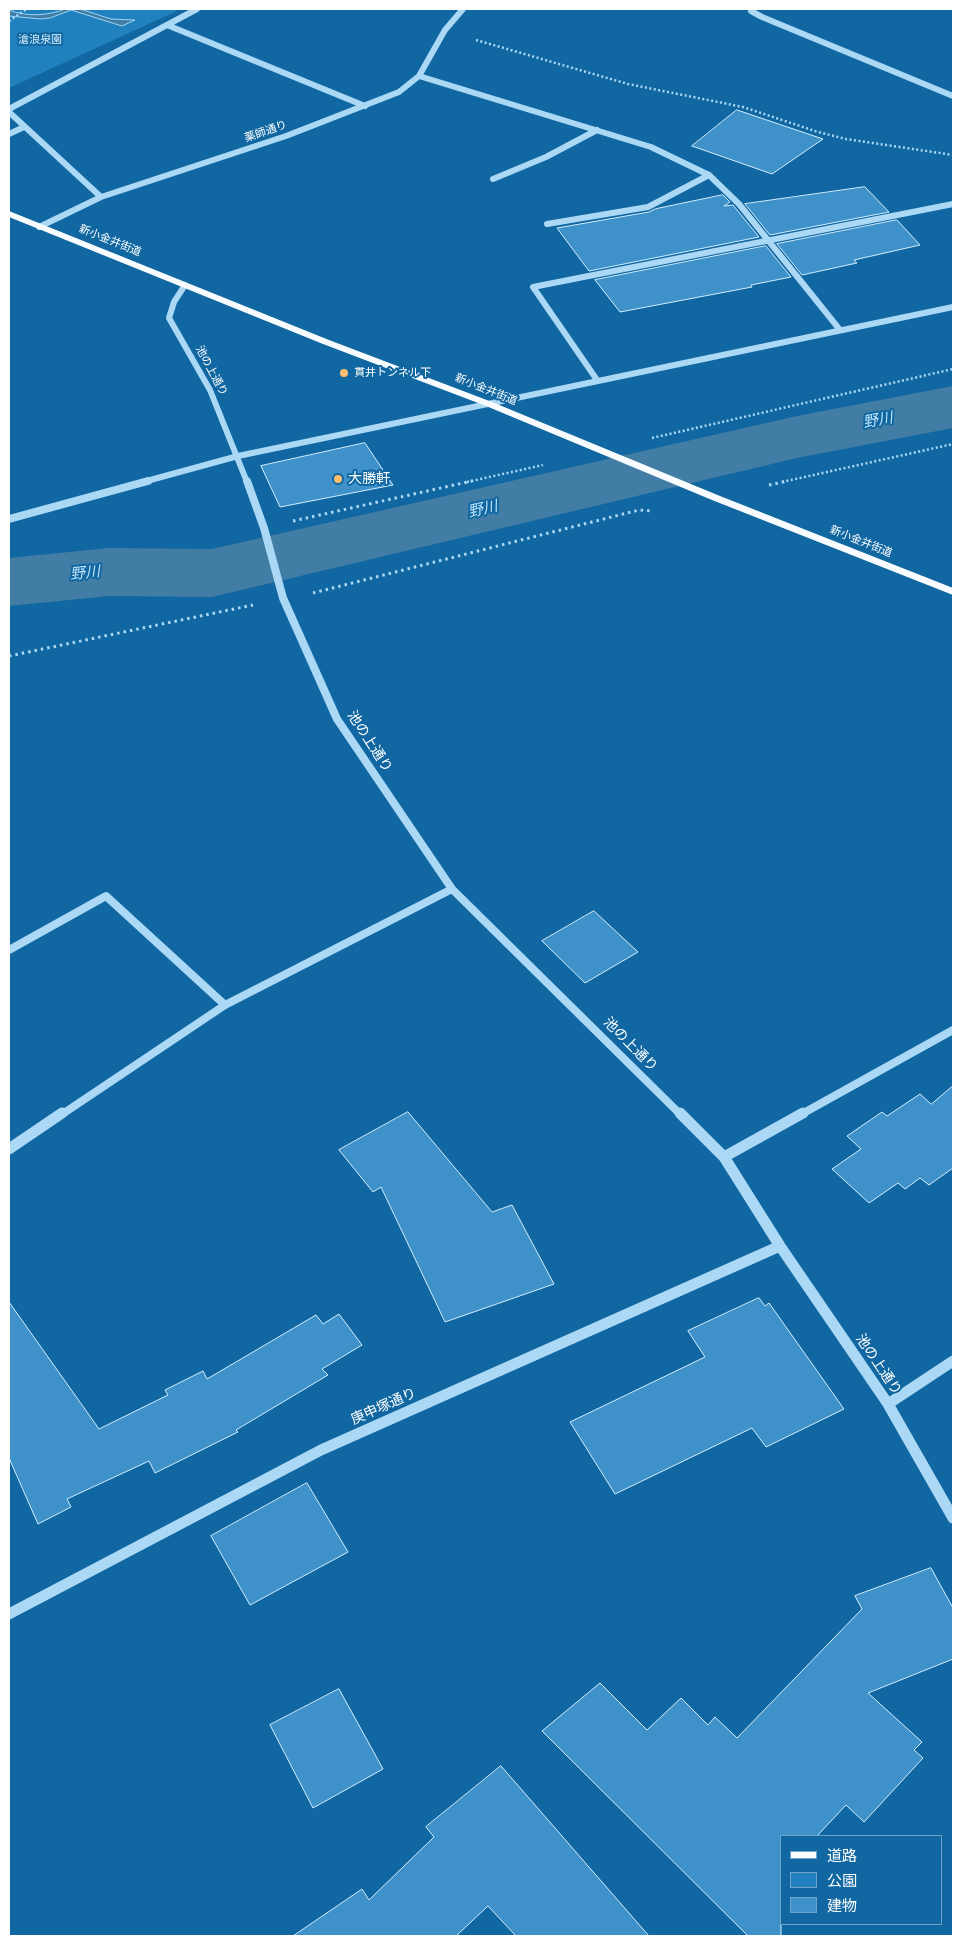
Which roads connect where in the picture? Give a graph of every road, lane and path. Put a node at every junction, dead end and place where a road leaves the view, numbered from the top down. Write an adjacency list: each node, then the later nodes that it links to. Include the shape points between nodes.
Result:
1 (27, 9): 5 (path)
2 (197, 9): 6 (street)
3 (463, 9): 7 (street, 薬師通り)
4 (750, 9): 9 (street, via 762,17)
5 (9, 21)
6 (166, 26): 10 (street); 11 (street)
7 (445, 30): 8 (street, 薬師通り); 15 (path, via 628,84 743,107 846,139)
8 (419, 76): 10 (street, 薬師通り, via 399,92); 13 (street)
9 (953, 96)
10 (365, 106): 18 (street, 薬師通り, via 286,136)
11 (9, 110): 12 (street)
12 (24, 127): 14 (street); 18 (street)
13 (597, 130): 16 (street, via 651,147); 17 (street, via 546,157)
14 (9, 134)
15 (953, 156)
16 (709, 175): 21 (street, via 648,207); 23 (street)
17 (493, 179)
18 (102, 196): 22 (street, 薬師通り)
19 (953, 204): 23 (street)
20 (9, 214): 22 (main road, 新小金井街道)
21 (547, 224)
22 (39, 227): 24 (main road, 新小金井街道)
23 (770, 241): 26 (street); 28 (street, via 533,287)
24 (185, 285): 29 (main road, 新小金井街道); 32 (street, 池の上通り, via 169,318 210,390)
25 (953, 307): 26 (street)
26 (840, 330): 28 (street)
27 (953, 369): 30 (path)
28 (597, 380): 29 (street)
29 (489, 404): 32 (street); 38 (main road, 新小金井街道)
30 (645, 439)
31 (953, 444): 34 (path)
32 (238, 456): 36 (street); 37 (street, 池の上通り)
33 (543, 465): 37 (path)
34 (766, 486)
35 (652, 511): 39 (path, via 639,510)
36 (9, 519)
37 (264, 528): 39 (street, 池の上通り)
38 (953, 592)
39 (283, 598): 40 (path); 41 (street, 池の上通り, via 337,719)
40 (9, 656)
41 (452, 889): 43 (street); 46 (street, 池の上通り)
42 (9, 950): 43 (street, via 106,896)
43 (224, 1005): 45 (street)
44 (953, 1030): 46 (street)
45 (9, 1149)
46 (724, 1158): 47 (street, 池の上通り)
47 (780, 1246): 49 (street, 池の上通り); 51 (street, 庚申塚通り, via 321,1450)
48 (953, 1360): 49 (street)
49 (888, 1404): 50 (street, 池の上通り)
50 (953, 1518)
51 (9, 1614)

